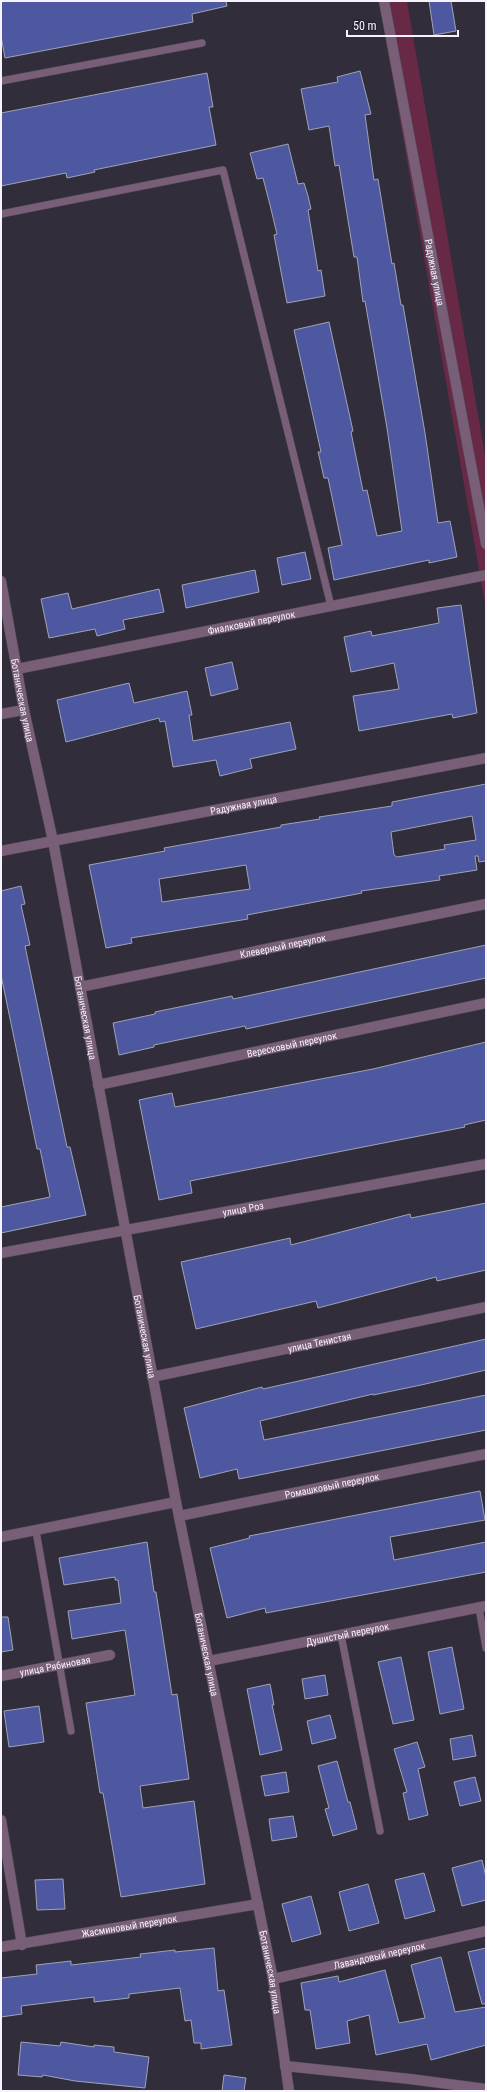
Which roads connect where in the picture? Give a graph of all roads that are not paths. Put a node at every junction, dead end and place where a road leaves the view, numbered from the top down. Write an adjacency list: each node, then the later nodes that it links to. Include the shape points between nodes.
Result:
1 (384, 1): 5 (street, Радужная улица)
2 (202, 43): 3 (lane)
3 (1, 81)
4 (1, 214): 8 (lane, via 223,170)
5 (486, 544)
6 (486, 575): 8 (street, Фиалковый переулок)
7 (1, 582): 9 (street, Ботаническая улица)
8 (331, 606): 9 (street, Фиалковый переулок)
9 (17, 669): 10 (street, Ботаническая улица)
10 (24, 710): 11 (street); 13 (street, Ботаническая улица)
11 (1, 714)
12 (486, 758): 13 (street, Радужная улица)
13 (53, 841): 14 (street, Радужная улица); 16 (street, Ботаническая улица)
14 (1, 851)
15 (486, 904): 16 (street, Клеверный переулок)
16 (80, 987): 18 (street, Ботаническая улица)
17 (486, 1003): 18 (street, Вересковый переулок)
18 (98, 1085): 20 (street, Ботаническая улица)
19 (486, 1164): 20 (street, улица Роз)
20 (125, 1230): 21 (street, улица Роз); 23 (street, Ботаническая улица)
21 (1, 1253)
22 (486, 1307): 23 (street, улица Тенистая)
23 (152, 1377): 25 (street, Ботаническая улица)
24 (486, 1454): 26 (street, Ромашковый переулок)
25 (176, 1502): 26 (street, Ботаническая улица); 27 (street)
26 (179, 1516): 33 (street, Ботаническая улица)
27 (36, 1531): 28 (street); 34 (lane)
28 (1, 1537)
29 (482, 1607): 30 (street, Душистый переулок); 31 (lane)
30 (342, 1635): 33 (street, Душистый переулок); 38 (lane)
31 (486, 1648)
32 (110, 1656): 34 (street, улица Рябиновая)
33 (209, 1661): 39 (street, Ботаническая улица)
34 (60, 1666): 35 (street, улица Рябиновая); 36 (lane)
35 (1, 1676)
36 (71, 1731)
37 (1, 1820): 41 (street)
38 (380, 1830)
39 (258, 1904): 41 (street, Жасминовый переулок); 43 (street, Ботаническая улица)
40 (486, 1931): 43 (street, Лавандовый переулок)
41 (22, 1945): 42 (street, Жасминовый переулок)
42 (1, 1947)
43 (273, 1979): 44 (street, Ботаническая улица)
44 (284, 2066): 45 (street); 46 (street, Ботаническая улица)
45 (486, 2089)
46 (288, 2091)

